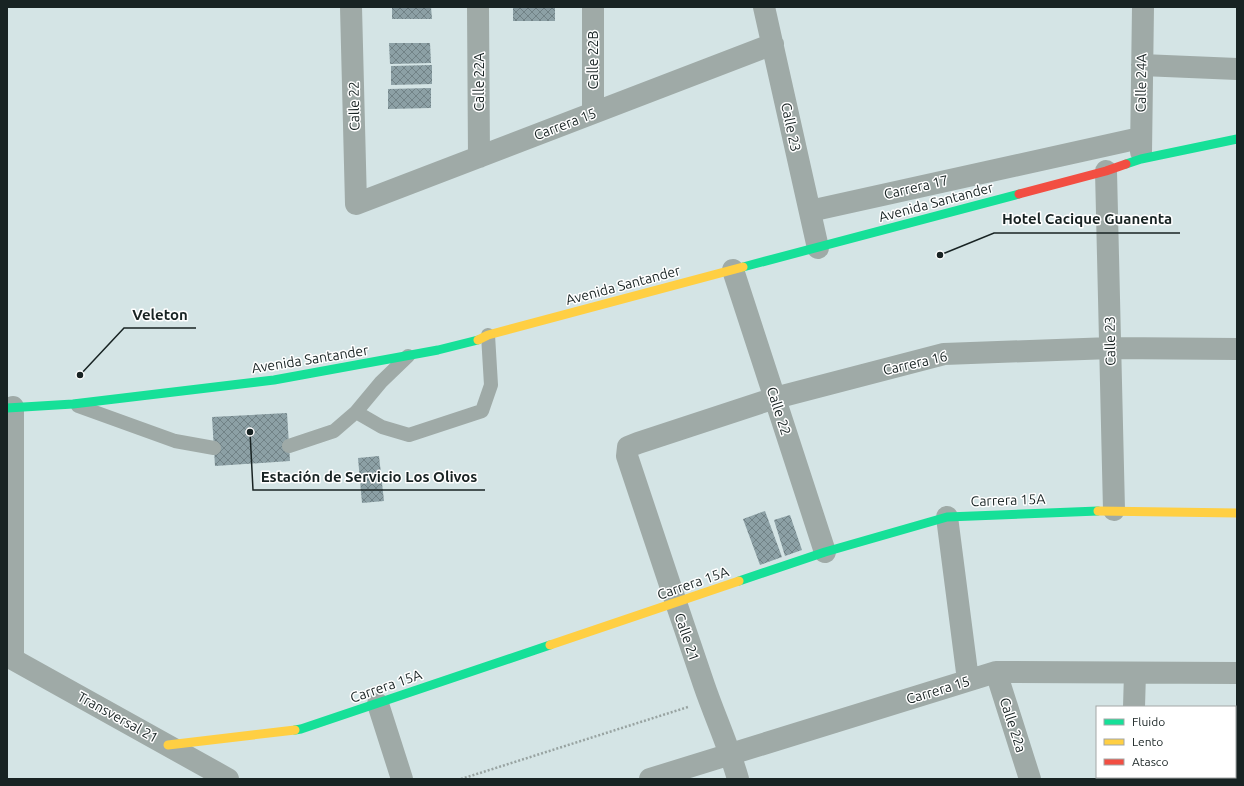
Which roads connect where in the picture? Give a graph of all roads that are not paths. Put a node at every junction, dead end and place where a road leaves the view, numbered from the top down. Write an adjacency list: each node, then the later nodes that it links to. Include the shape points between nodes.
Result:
1 (351, 7): 15 (street, Calle 22)
2 (478, 7): 12 (street, Calle 22A)
3 (593, 7): 9 (street, Calle 22B)
4 (764, 7): 6 (street, Calle 23)
5 (1143, 7): 7 (street, Calle 24A)
6 (773, 44): 9 (street, Carrera 15); 16 (street, Calle 23)
7 (1142, 65): 8 (street); 10 (street, Calle 24A)
8 (1237, 69)
9 (593, 113): 12 (street, Carrera 15)
10 (1140, 138): 13 (street, Calle 24A); 16 (street, Carrera 17)
11 (1237, 139): 13 (main road, Avenida Santander)
12 (479, 157): 15 (street, Carrera 15)
13 (1141, 159): 14 (main road, Avenida Santander)
14 (1106, 171): 17 (main road, Avenida Santander); 20 (street, Calle 23)
15 (356, 204)
16 (810, 211): 17 (street, Calle 23)
17 (818, 248): 18 (main road, Avenida Santander)
18 (733, 270): 19 (main road, Avenida Santander); 23 (street, Calle 22)
19 (488, 336): 22 (main road, Avenida Santander); 26 (lane, via 491,385 482,411 409,435 382,427)
20 (1111, 348): 21 (street, Carrera 16); 23 (street, Carrera 16, via 944,354); 30 (street, Calle 23)
21 (1237, 350)
22 (408, 356): 24 (main road, Avenida Santander, via 274,380); 26 (lane, via 381,382)
23 (775, 398): 28 (street, Carrera 16); 33 (street, Calle 22)
24 (74, 404): 25 (main road, Avenida Santander); 29 (lane, via 175,441)
25 (10, 407): 35 (street)
26 (356, 412): 27 (lane, via 334,431)
27 (289, 446)
28 (628, 447): 34 (street, Calle 21, via 626,456)
29 (214, 448)
30 (1114, 510): 31 (main road, Carrera 15A); 32 (main road, Carrera 15A)
31 (1237, 513)
32 (947, 517): 33 (main road, Carrera 15A); 39 (street)
33 (825, 552): 34 (main road, Carrera 15A)
34 (676, 603): 40 (main road, Carrera 15A); 43 (street, Calle 21, via 709,700)
35 (10, 657): 42 (street, Transversal 21)
36 (996, 672): 37 (street, Carrera 15); 39 (street, Carrera 15); 48 (street, Calle 22a)
37 (1135, 673): 38 (street, Carrera 15); 41 (street)
38 (1237, 673)
39 (968, 680): 43 (street, Carrera 15)
40 (378, 704): 42 (main road, Carrera 15A, via 301,730); 45 (street)
41 (1134, 706)
42 (168, 745): 44 (street, Transversal 21)
43 (731, 754): 46 (street, Carrera 15); 47 (street, Calle 21)
44 (228, 779)
45 (402, 779)
46 (650, 779)
47 (738, 779)
48 (1030, 779)

